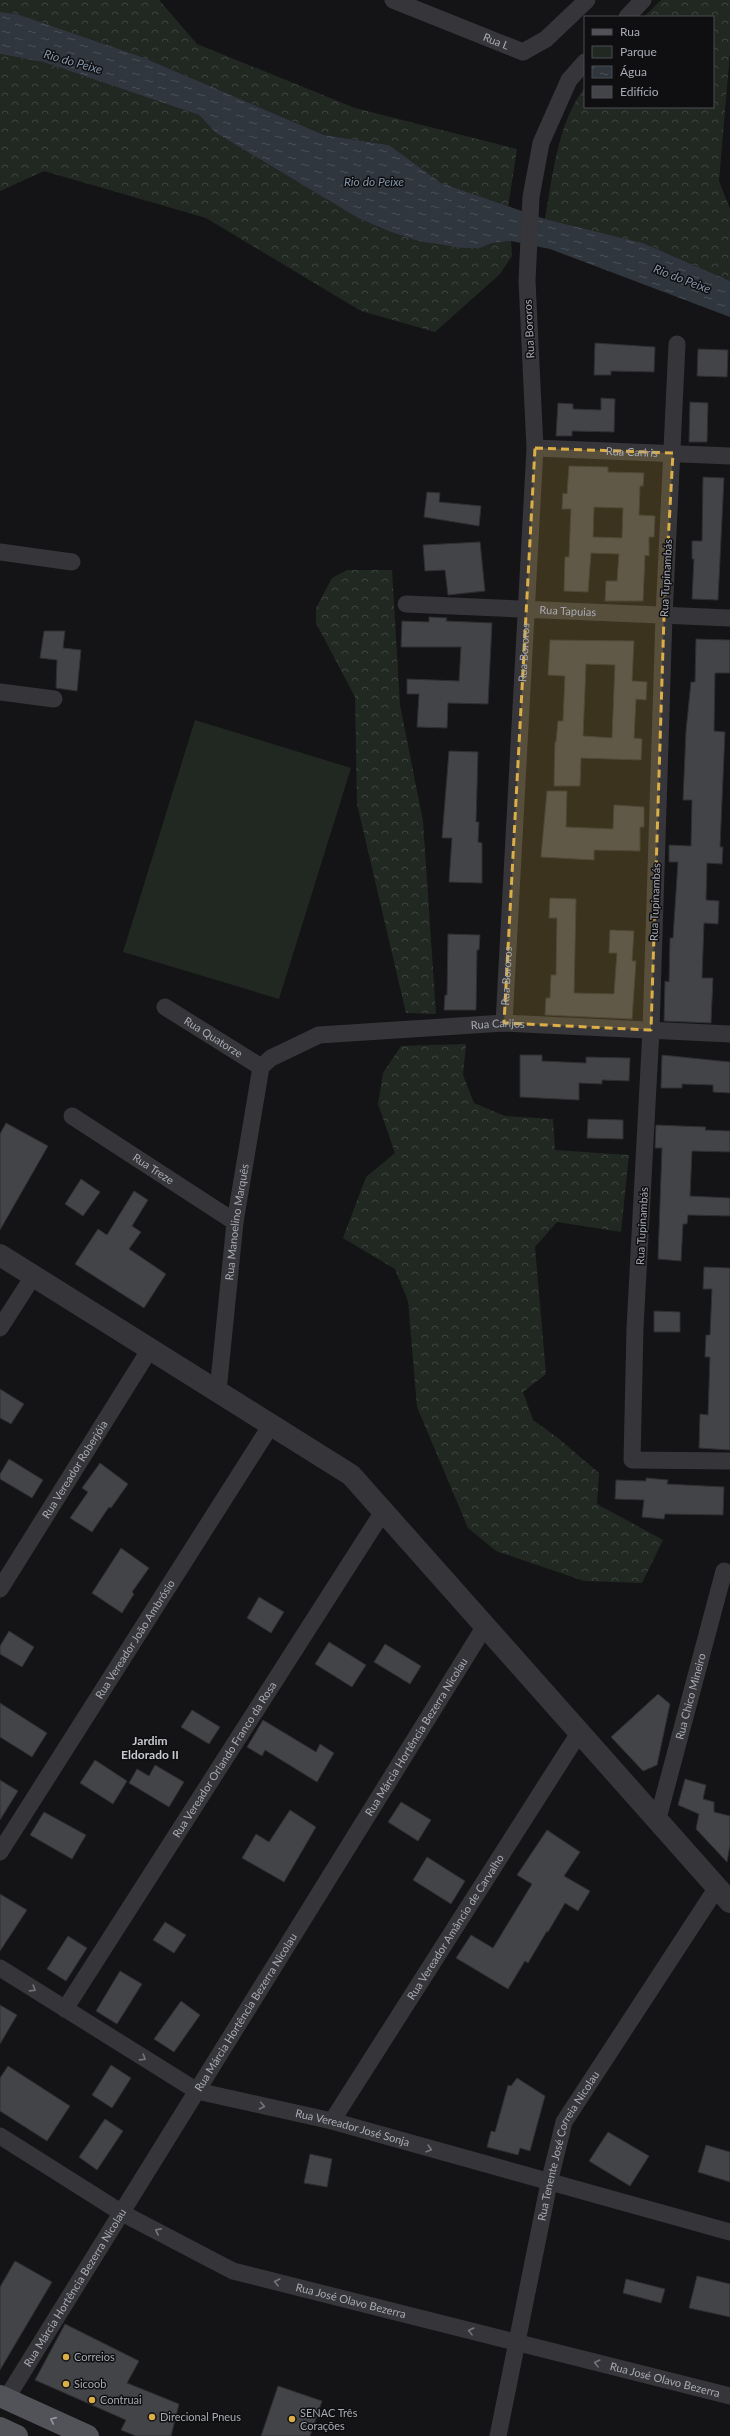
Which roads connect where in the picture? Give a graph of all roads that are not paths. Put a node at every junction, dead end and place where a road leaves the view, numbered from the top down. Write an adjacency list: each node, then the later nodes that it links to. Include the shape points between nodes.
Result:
1 (393, 0): 2 (street, Rua L, via 523,52 546,39)
2 (587, 0)
3 (643, 0): 4 (street)
4 (628, 16)
5 (584, 63): 7 (street, Rua Bororos, via 569,80 542,143 531,197 527,281)
6 (677, 344): 8 (street, Rua Tupinambás)
7 (535, 448): 8 (street, Rua Cariris); 13 (street, Rua Bororos)
8 (673, 453): 9 (street, Rua Cariris); 14 (street, Rua Tupinambás)
9 (730, 456)
10 (0, 552): 11 (street)
11 (72, 562)
12 (406, 604): 13 (street, Rua Tapuias)
13 (526, 609): 14 (street, Rua Tapuias); 19 (street, Rua Bororos)
14 (664, 616): 15 (street, Rua Tapuias); 20 (street, Rua Tupinambás)
15 (730, 618)
16 (0, 692): 17 (street)
17 (54, 699)
18 (165, 1007): 22 (street, Rua Quatorze)
19 (504, 1024): 20 (street, Rua Carijos); 22 (street, Rua Carijos, via 319,1035)
20 (651, 1030): 21 (street, Rua Carijos); 31 (street, Rua Tupinambás, via 635,1328 632,1460)
21 (730, 1034)
22 (266, 1062): 24 (street, Rua Manoelino Marquês)
23 (72, 1116): 24 (street, Rua Treze)
24 (235, 1222): 29 (street, Rua Manoelino Marquês)
25 (0, 1255): 26 (street)
26 (34, 1275): 27 (street); 28 (street)
27 (0, 1328)
28 (150, 1348): 29 (street); 34 (street, Rua Vereador Roberjóia)
29 (218, 1391): 30 (street)
30 (271, 1426): 32 (street, via 352,1475); 38 (street, Rua Vereador João Ambrósio)
31 (730, 1461)
32 (384, 1510): 35 (street); 41 (street, Rua Vereador Orlando Franco da Rosa)
33 (724, 1571): 37 (street, Rua Chico Mineiro)
34 (0, 1590)
35 (485, 1626): 36 (street); 42 (street, Rua Márcia Hortência Bezerra Nicolau)
36 (579, 1733): 37 (street); 43 (street, Rua Vereador Amâncio de Carvalho)
37 (656, 1822): 39 (street)
38 (0, 1852)
39 (723, 1896): 45 (street, Rua Tenente José Correia Nicolau, via 564,2122)
40 (0, 1968): 41 (street, Rua Vereador José Sonja, one-way to 41)
41 (65, 2009): 42 (street, Rua Vereador José Sonja, one-way to 42)
42 (197, 2091): 43 (street, Rua Vereador José Sonja, one-way to 43); 46 (street, Rua Márcia Hortência Bezerra Nicolau)
43 (332, 2121): 45 (street, Rua Vereador José Sonja, one-way to 45)
44 (0, 2136): 46 (street, Rua José Olavo Bezerra)
45 (549, 2183): 47 (street, Rua Vereador José Sonja); 48 (street, Rua Tenente José Correia Nicolau)
46 (122, 2212): 48 (street, Rua José Olavo Bezerra, one-way to 46, via 233,2271); 50 (street, Rua Márcia Hortência Bezerra Nicolau)
47 (730, 2232)
48 (517, 2343): 49 (street, Rua José Olavo Bezerra, one-way to 48); 54 (street, Rua Tenente José Correia Nicolau)
49 (730, 2396)
50 (3, 2397): 53 (main road, one-way to 50)
51 (0, 2428): 52 (main road)
52 (17, 2436)
53 (88, 2436)
54 (498, 2436)

